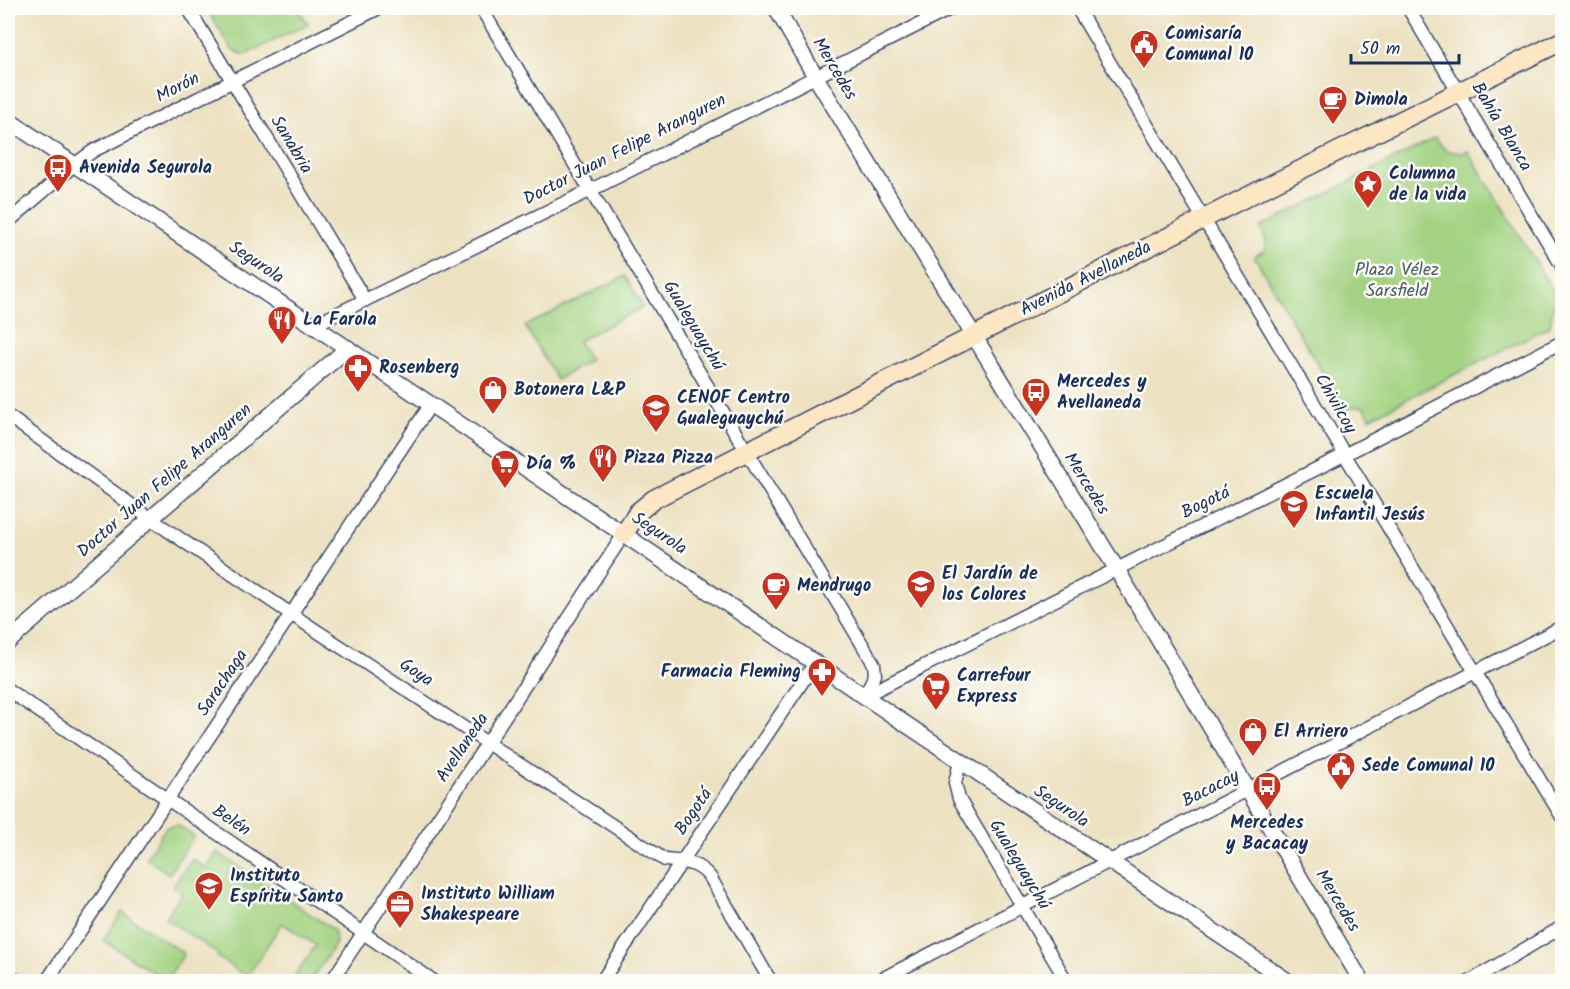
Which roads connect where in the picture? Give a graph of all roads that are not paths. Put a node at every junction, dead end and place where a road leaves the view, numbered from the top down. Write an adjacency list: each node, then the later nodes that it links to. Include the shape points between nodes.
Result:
1 (188, 8): 10 (street, Sanabria)
2 (379, 8): 10 (street, Morón)
3 (481, 8): 14 (street, Gualeguaychú)
4 (776, 8): 9 (street, Mercedes)
5 (952, 8): 9 (street, Doctor Juan Felipe Aranguren)
6 (1077, 8): 15 (street, Chivilcoy)
7 (1408, 8): 11 (street, Bahía Blanca)
8 (1563, 41): 11 (main road, Avenida Avellaneda)
9 (815, 76): 14 (street, Doctor Juan Felipe Aranguren); 20 (street, Mercedes)
10 (232, 82): 13 (street, Morón, via 93,151); 18 (street, Sanabria)
11 (1459, 92): 15 (main road, Avenida Avellaneda); 17 (street, Bahía Blanca)
12 (8, 120): 13 (street, Segurola)
13 (74, 165): 16 (street, Morón); 19 (street, Segurola)
14 (591, 189): 18 (street, Doctor Juan Felipe Aranguren); 25 (street, Gualeguaychú)
15 (1205, 218): 20 (main road, Avenida Avellaneda); 26 (street, Chivilcoy)
16 (8, 222)
17 (1563, 266)
18 (364, 300): 19 (street, Doctor Juan Felipe Aranguren)
19 (314, 325): 22 (street, Segurola)
20 (974, 336): 25 (main road, Avenida Avellaneda); 29 (street, Mercedes)
21 (1563, 342): 26 (street, Bogotá)
22 (348, 348): 23 (street, Segurola); 27 (street, Doctor Juan Felipe Aranguren)
23 (431, 404): 28 (street, Segurola); 30 (street, Sarachaga)
24 (8, 416): 27 (street, Goya)
25 (747, 452): 28 (main road, Avenida Avellaneda, via 654,500 638,512); 36 (street, Gualeguaychú, via 874,664 875,675)
26 (1344, 455): 29 (street, Bogotá); 34 (street, Chivilcoy)
27 (151, 519): 30 (street, Goya); 32 (street, Doctor Juan Felipe Aranguren)
28 (624, 534): 33 (street, Segurola); 37 (street, Avellaneda)
29 (1116, 568): 36 (street, Bogotá); 39 (street, Mercedes)
30 (291, 614): 37 (street, Goya); 40 (street, Sarachaga)
31 (1563, 627): 34 (street, Bacacay)
32 (8, 642)
33 (815, 663): 36 (street, Segurola); 43 (street, Bogotá)
34 (1475, 671): 39 (street, Bacacay); 41 (street, Chivilcoy)
35 (8, 690): 40 (street, Belén)
36 (864, 696): 38 (street, Segurola)
37 (488, 742): 43 (street, Goya, via 665,860); 46 (street, Avellaneda)
38 (960, 762): 42 (street, Segurola); 44 (street, Gualeguaychú, via 955,783 959,799)
39 (1248, 790): 42 (street, Bacacay); 57 (street, Mercedes)
40 (166, 799): 46 (street, Belén); 49 (street, Sarachaga)
41 (1563, 817)
42 (1109, 861): 44 (street, Bacacay); 56 (street, Segurola)
43 (682, 862): 52 (street, Bogotá); 53 (street, Goya, via 699,866 710,877)
44 (1022, 906): 54 (street, Bacacay); 55 (street, Gualeguaychú)
45 (1563, 927): 58 (street)
46 (364, 933): 50 (street, Avellaneda); 51 (street, Belén)
47 (8, 975): 48 (street)
48 (18, 981)
49 (46, 981)
50 (331, 981)
51 (435, 981)
52 (601, 981)
53 (771, 981)
54 (876, 981)
55 (1067, 981)
56 (1289, 981)
57 (1362, 981)
58 (1469, 981)

